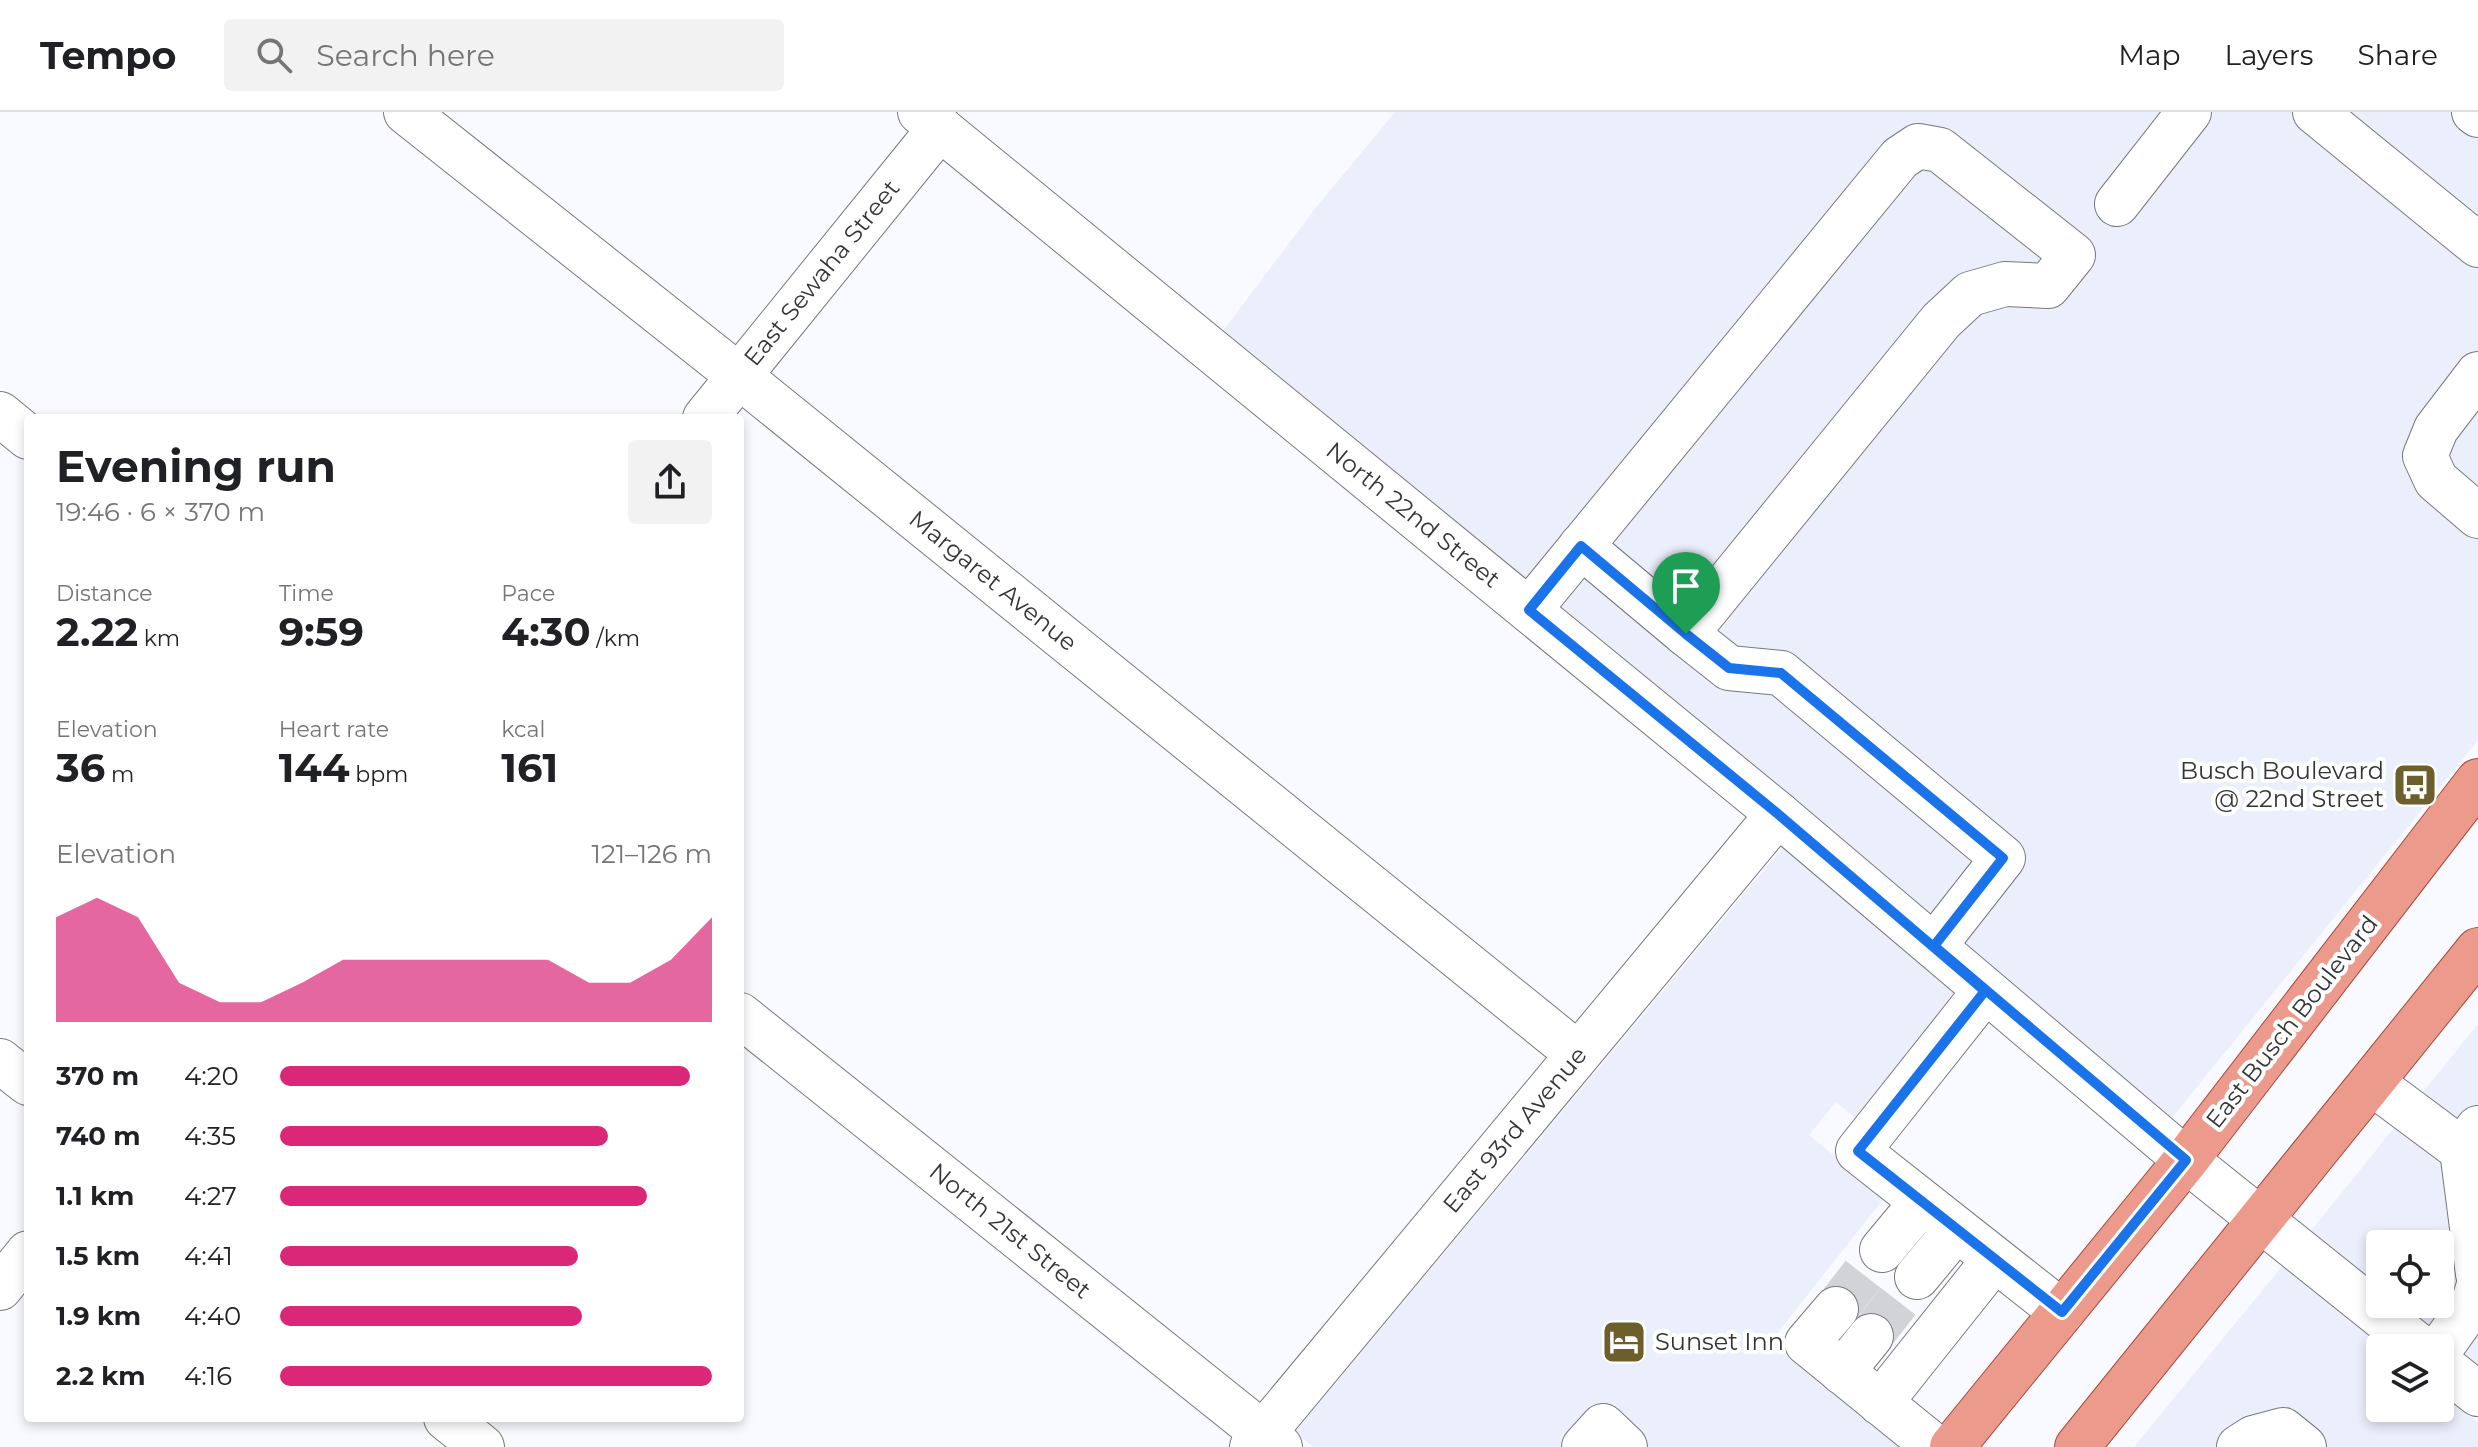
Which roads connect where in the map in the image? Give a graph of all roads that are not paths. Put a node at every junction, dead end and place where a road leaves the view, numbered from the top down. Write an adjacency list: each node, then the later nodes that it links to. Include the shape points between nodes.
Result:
1 (406, 112): 8 (street, Margaret Avenue)
2 (2189, 112): 5 (street)
3 (2315, 112): 6 (street)
4 (930, 120): 8 (street, East Sewaha Street); 14 (street, North 22nd Street)
5 (2117, 204)
6 (2478, 245)
7 (2478, 374): 12 (street, via 2436,429 2425,456 2436,480)
8 (739, 376): 10 (street, East Sewaha Street); 22 (street, Margaret Avenue)
9 (0, 414): 11 (street)
10 (708, 414)
11 (24, 434)
12 (2478, 516)
13 (1581, 546): 14 (street); 15 (street); 15 (street, via 1900,158 1918,146 1940,150 2073,255 2048,286 2005,284 1970,294 1941,321)
14 (1529, 610): 17 (street, North 22nd Street)
15 (1686, 634): 18 (street, via 1729,668 1781,673 2003,858)
16 (2478, 781): 27 (main road, East Busch Boulevard)
17 (1778, 814): 18 (street, North 22nd Street); 22 (street, East 93rd Avenue)
18 (1934, 946): 20 (street, North 22nd Street)
19 (2477, 953): 25 (main road)
20 (1985, 991): 27 (street, North 22nd Street); 28 (street, via 1858,1151)
21 (744, 1018): 48 (street, North 21st Street)
22 (1578, 1054): 48 (street, East 93rd Avenue)
23 (0, 1061): 24 (street)
24 (24, 1080)
25 (2372, 1083): 26 (street); 29 (main road)
26 (2470, 1139): 34 (street)
27 (2186, 1160): 29 (street, North 22nd Street); 39 (main road, East Busch Boulevard)
28 (1922, 1202): 30 (street); 31 (street)
29 (2260, 1220): 40 (street, North 22nd Street); 54 (main road)
30 (1956, 1230): 33 (street); 35 (street)
31 (1882, 1250)
32 (24, 1258): 36 (street)
33 (1994, 1260): 39 (street); 46 (street)
34 (2478, 1274)
35 (1917, 1277)
36 (0, 1288)
37 (2478, 1288): 41 (street)
38 (1836, 1309): 43 (street, via 1807,1343)
39 (2062, 1312): 53 (main road, East Busch Boulevard)
40 (2403, 1334)
41 (2451, 1334)
42 (1871, 1336): 43 (street)
43 (1842, 1372): 46 (street)
44 (2454, 1375): 45 (street)
45 (2478, 1394)
46 (1880, 1403): 52 (street)
47 (451, 1422): 49 (street)
48 (1265, 1442)
49 (482, 1447)
50 (1584, 1447): 51 (street, via 1603,1426)
51 (1625, 1447)
52 (1935, 1447)
53 (1952, 1447)
54 (2077, 1447)
55 (2239, 1447): 56 (street, via 2283,1430)
56 (2304, 1447)

